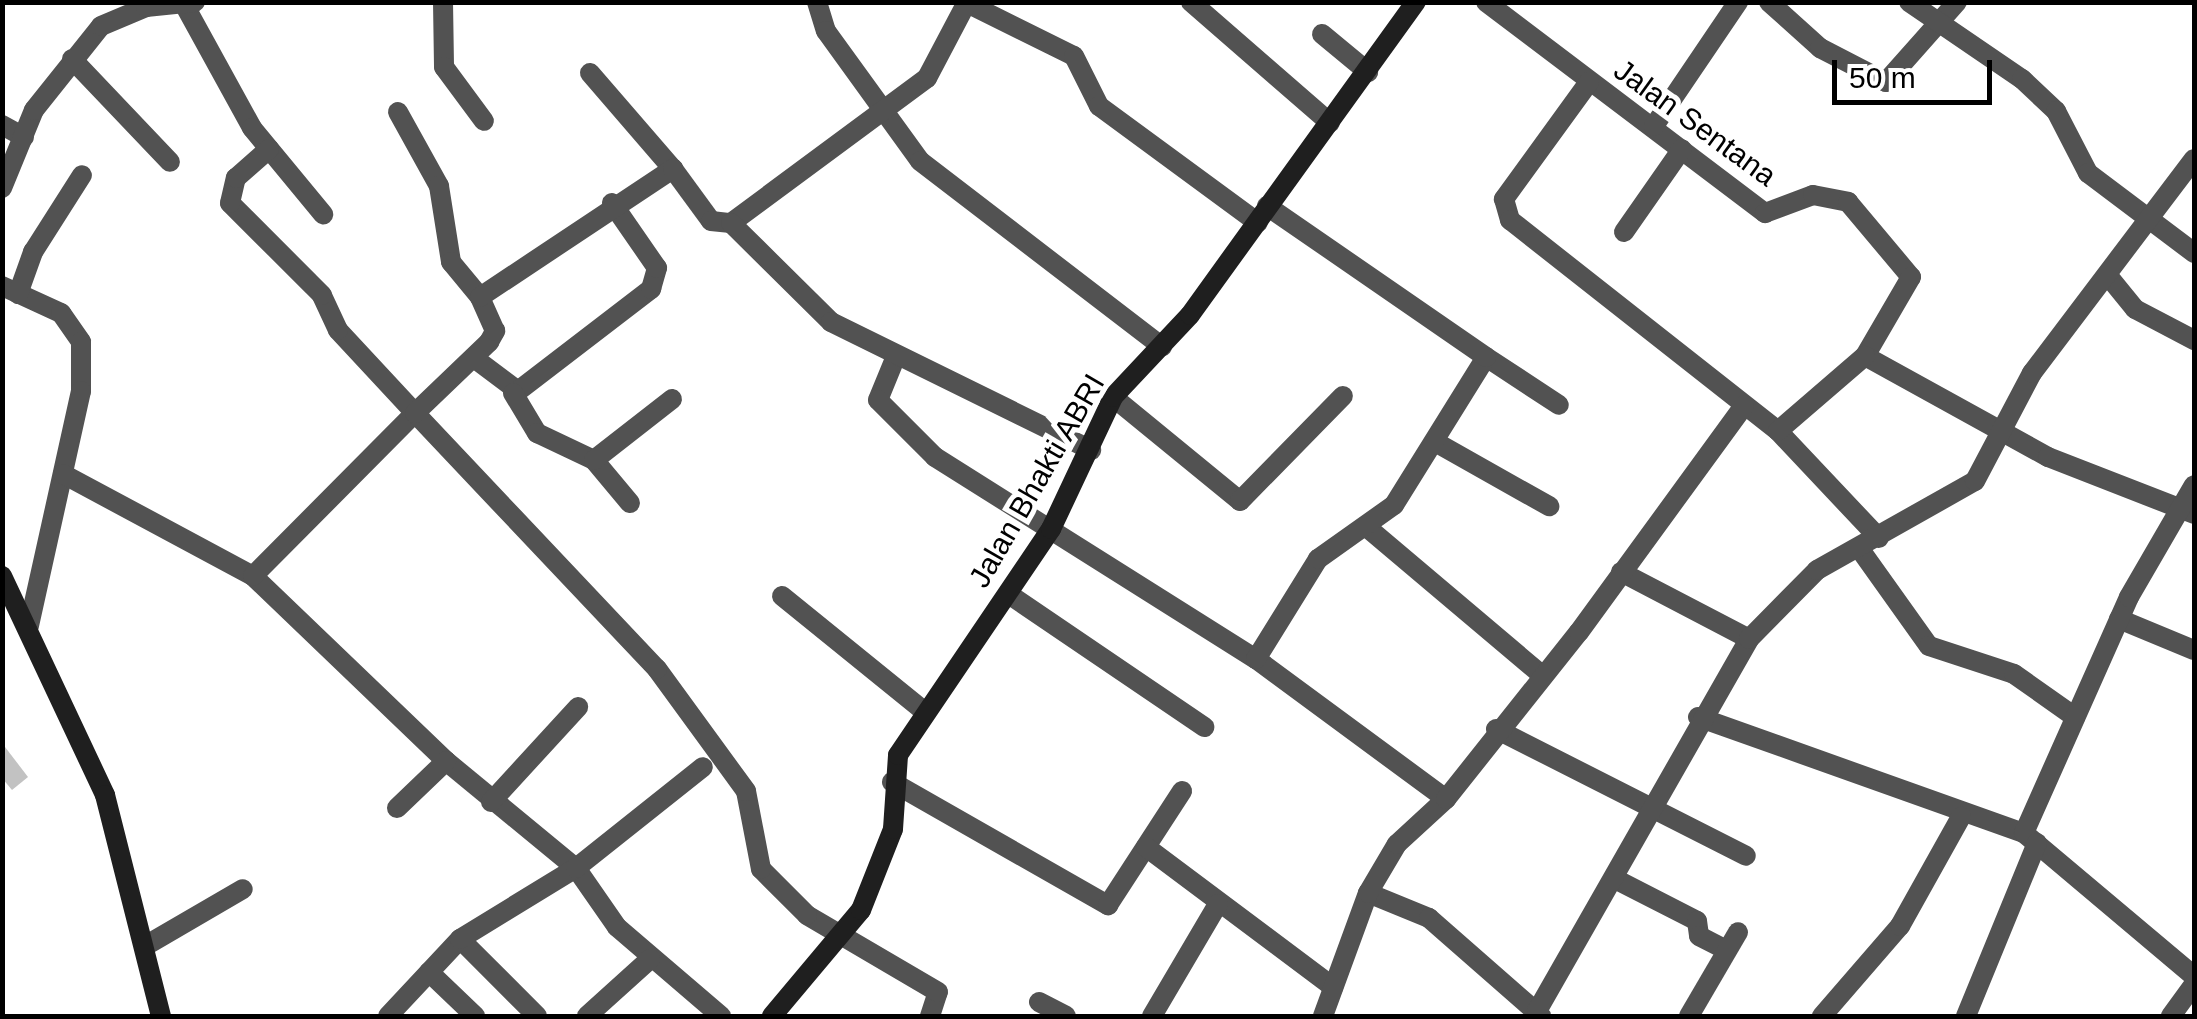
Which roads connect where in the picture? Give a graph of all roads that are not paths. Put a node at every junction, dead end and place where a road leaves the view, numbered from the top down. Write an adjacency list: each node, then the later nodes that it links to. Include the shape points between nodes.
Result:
1 (444, 2): 21 (street, via 444,67)
2 (817, 2): 19 (street)
3 (1190, 2): 22 (street)
4 (1416, 2): 16 (street, Jalan Bhakti ABRI)
5 (1486, 2): 18 (street, Jalan Sentana)
6 (1738, 2): 24 (street)
7 (1768, 2): 13 (street, via 1878,81 1896,76)
8 (1908, 2): 13 (street)
9 (1956, 2): 13 (street)
10 (967, 3): 19 (street, via 936,70); 35 (street, via 1074,56 1111,116)
11 (161, 4): 12 (street); 15 (street, via 102,26)
12 (190, 4): 26 (street)
13 (1936, 24): 36 (street, via 2022,79 2056,110 2088,173)
14 (1322, 34): 16 (street)
15 (72, 59): 25 (street); 29 (street)
16 (1368, 72): 22 (street, Jalan Bhakti ABRI)
17 (590, 73): 30 (street)
18 (1589, 82): 24 (street, Jalan Sentana); 54 (street, via 1504,210)
19 (878, 108): 37 (street); 44 (street, via 920,161)
20 (398, 112): 42 (street, via 439,186 451,262)
21 (484, 122)
22 (1330, 122): 35 (street, Jalan Bhakti ABRI)
23 (2, 125): 25 (street)
24 (1654, 126): 27 (street, Jalan Sentana)
25 (24, 138): 32 (street)
26 (269, 148): 34 (street); 55 (street, via 236,178 230,203 322,295 338,330)
27 (1682, 149): 38 (street); 45 (street, Jalan Sentana, via 1765,213 1831,194 1901,260 1909,292)
28 (2194, 159): 36 (street)
29 (170, 162)
30 (673, 168): 33 (street); 37 (street, via 712,221)
31 (82, 175): 41 (street)
32 (2, 188)
33 (612, 203): 42 (street); 49 (street, via 657,268 651,289)
34 (323, 214)
35 (1262, 214): 44 (street, Jalan Bhakti ABRI); 46 (street)
36 (2152, 214): 39 (street); 40 (street)
37 (731, 223): 48 (street, via 830,322)
38 (1624, 232)
39 (2194, 253)
40 (2110, 277): 43 (street, via 2135,310); 56 (street)
41 (10, 290): 61 (street, via 61,313 81,342)
42 (480, 296): 47 (street, via 495,330)
43 (2194, 340)
44 (1162, 347): 51 (street, Jalan Bhakti ABRI)
45 (1865, 356): 56 (street); 57 (street)
46 (1486, 357): 53 (street); 58 (street)
47 (474, 358): 49 (street); 55 (street)
48 (894, 361): 59 (street); 66 (street, via 878,400 899,428)
49 (513, 393): 60 (street, via 537,433)
50 (1343, 396): 51 (street, via 1240,501)
51 (1113, 397): 59 (street, Jalan Bhakti ABRI)
52 (672, 399): 60 (street)
53 (1559, 404)
54 (1744, 406): 57 (street); 70 (street)
55 (416, 414): 71 (street); 105 (street, via 657,669 746,791 761,869)
56 (1999, 427): 65 (street, via 2048,457); 68 (street, via 1975,480)
57 (1778, 432): 68 (street)
58 (1437, 442): 64 (street); 67 (street)
59 (1091, 450): 66 (street, Jalan Bhakti ABRI)
60 (594, 460): 63 (street)
61 (63, 474): 71 (street); 76 (street)
62 (2194, 486): 65 (street)
63 (630, 503)
64 (1549, 506)
65 (2185, 510): 75 (street)
66 (1051, 529): 73 (street, Jalan Bhakti ABRI); 79 (street)
67 (1369, 530): 79 (street, via 1318,559); 80 (street)
68 (1878, 538): 69 (street)
69 (1859, 548): 77 (street, via 1816,570); 84 (street, via 1929,646 2014,674)
70 (1621, 572): 77 (street, via 1717,630); 80 (street)
71 (253, 576): 87 (street)
72 (5, 587): 76 (street)
73 (1010, 595): 82 (street, Jalan Bhakti ABRI); 85 (street)
74 (782, 596): 82 (street)
75 (2119, 619): 78 (street); 84 (street)
76 (29, 626): 106 (street, via 105,795)
77 (1750, 639): 83 (street)
78 (2194, 650)
79 (1256, 659): 91 (street)
80 (1544, 676): 86 (street)
81 (578, 708): 92 (street)
82 (924, 711): 89 (street, Jalan Bhakti ABRI)
83 (1698, 717): 94 (street); 95 (street)
84 (2076, 718): 96 (street)
85 (1204, 727)
86 (1496, 729): 91 (street); 94 (street)
87 (446, 762): 92 (street); 93 (street)
88 (703, 767): 99 (street)
89 (892, 782): 97 (street, via 1108,905); 105 (street, Jalan Bhakti ABRI, via 883,864)
90 (1182, 792): 97 (street)
91 (1446, 799): 102 (street, via 1397,844)
92 (492, 802): 99 (street)
93 (397, 808)
94 (1650, 813): 98 (street); 100 (street)
95 (1961, 817): 96 (street); 126 (street, via 1900,926)
96 (2030, 838): 109 (street); 127 (street)
97 (1146, 847): 103 (street)
98 (1746, 856)
99 (576, 868): 104 (street); 107 (street)
100 (1614, 879): 113 (street); 125 (street, via 1697,921 1699,936 1732,941)
101 (244, 888): 106 (street)
102 (1368, 893): 111 (street); 113 (street, via 1429,918)
103 (1218, 904): 111 (street); 123 (street)
104 (460, 939): 108 (street); 117 (street)
105 (841, 939): 120 (street, Jalan Bhakti ABRI); 121 (street, via 938,992)
106 (145, 946): 114 (street)
107 (650, 959): 118 (street); 119 (street)
108 (430, 972): 115 (street); 116 (street)
109 (2194, 976)
110 (2194, 984): 128 (street)
111 (1333, 987): 124 (street)
112 (1039, 1002): 122 (street)
113 (1539, 1014)
114 (161, 1016)
115 (388, 1016)
116 (475, 1016)
117 (537, 1016)
118 (587, 1016)
119 (721, 1016)
120 (772, 1016)
121 (930, 1016)
122 (1066, 1016)
123 (1152, 1016)
124 (1323, 1016)
125 (1689, 1016)
126 (1822, 1016)
127 (1966, 1016)
128 (2171, 1016)

